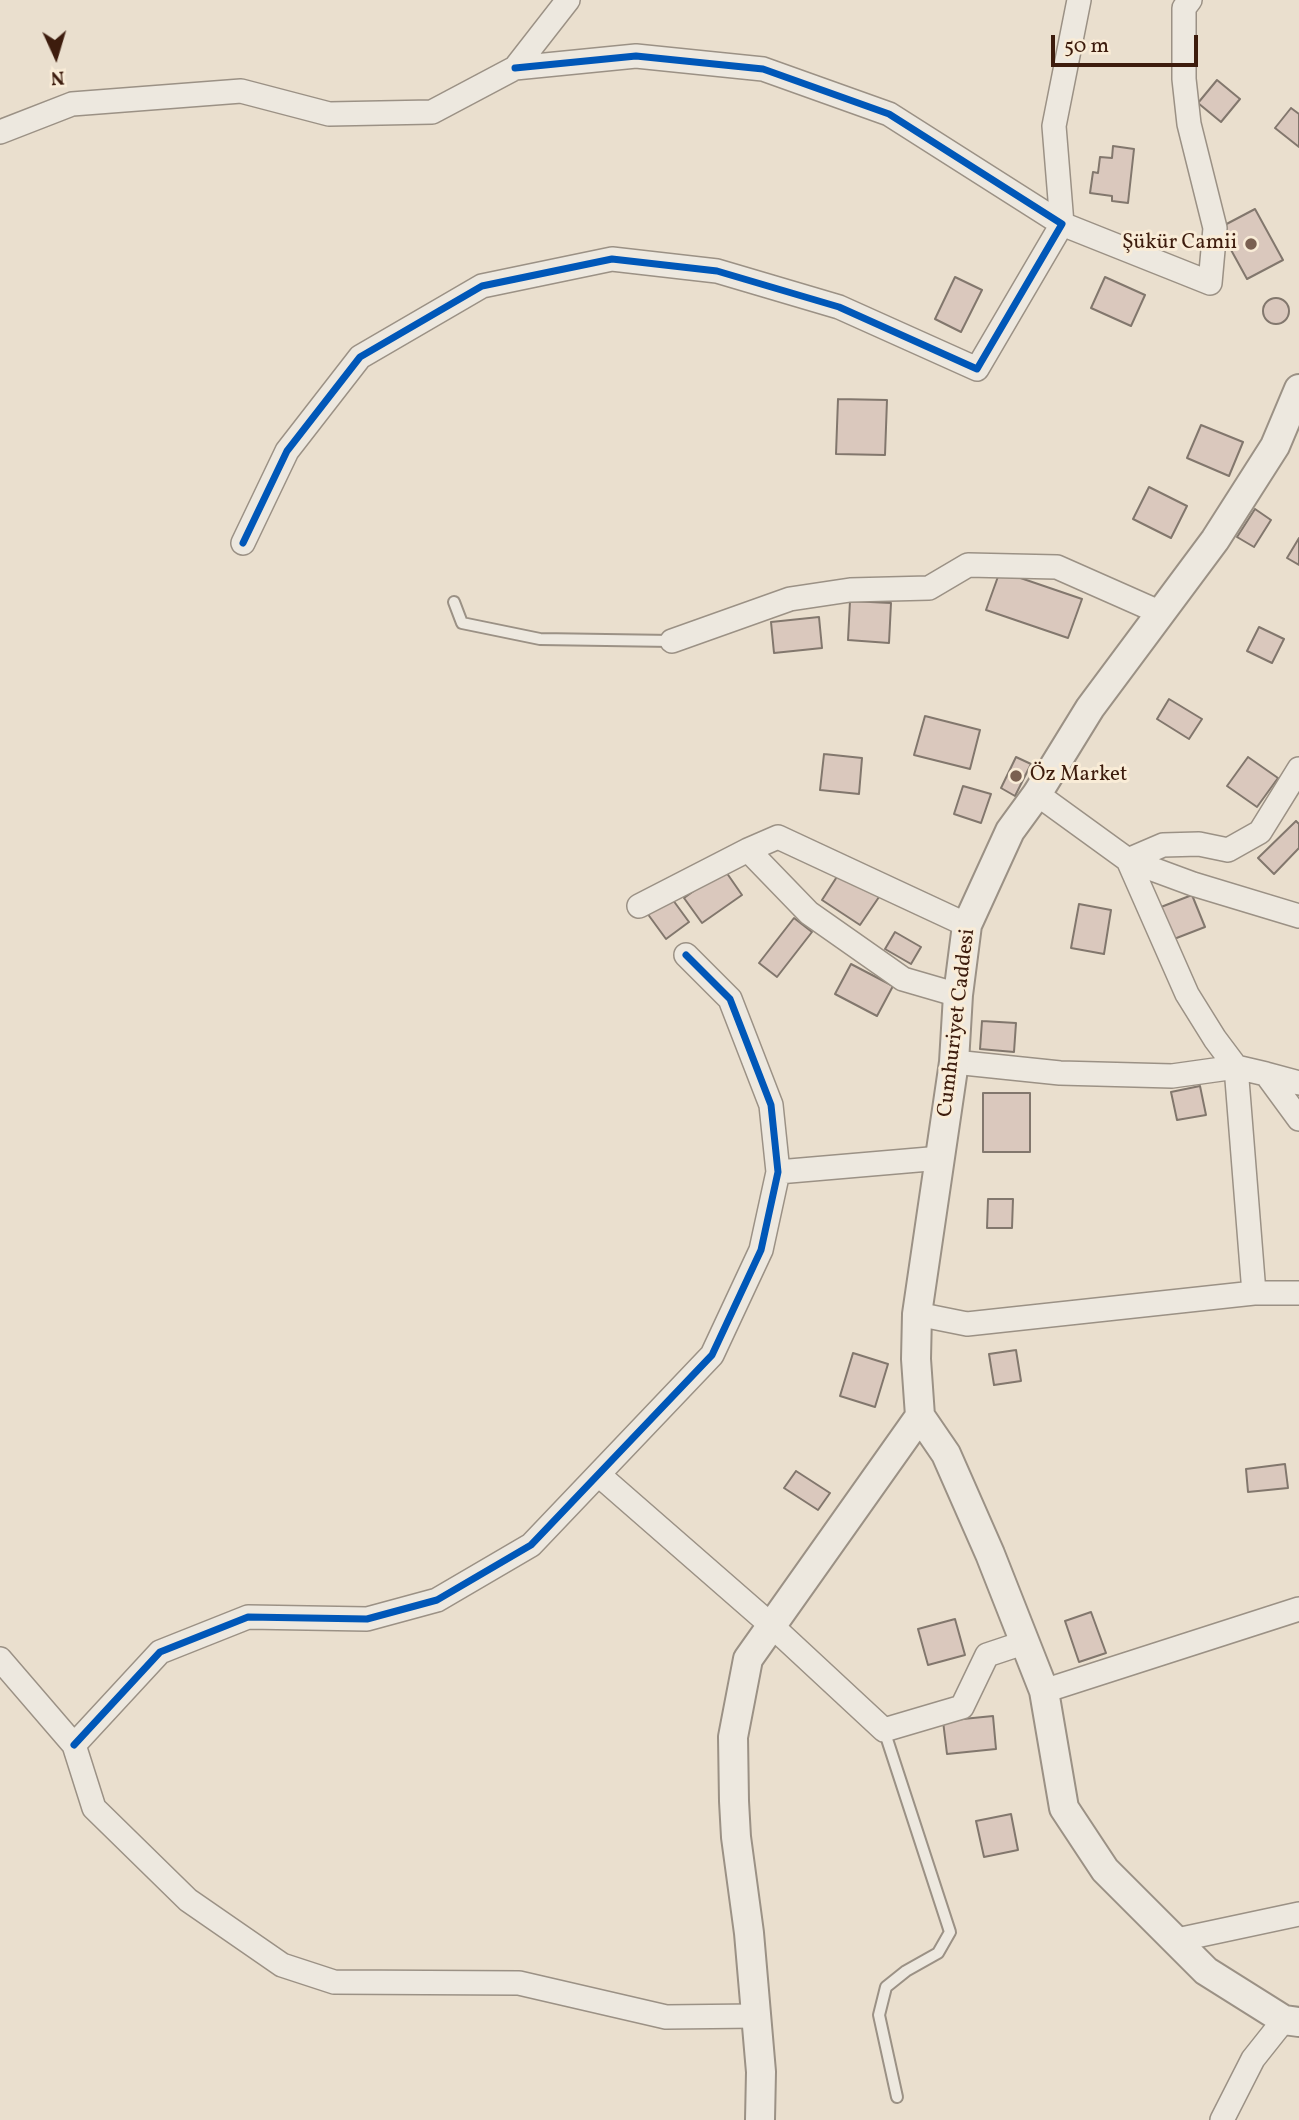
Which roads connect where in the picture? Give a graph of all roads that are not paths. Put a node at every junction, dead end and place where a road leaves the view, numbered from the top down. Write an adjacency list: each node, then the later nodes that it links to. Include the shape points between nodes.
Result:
1 (568, 0): 4 (street)
2 (1079, 0): 6 (street, via 1054,126)
3 (1189, 0): 6 (street, via 1184,8 1184,79 1189,124 1215,228 1210,283)
4 (515, 68): 5 (street, via 432,112 330,114 241,91 72,104); 6 (street, via 636,56 763,69 889,114)
5 (0, 132)
6 (1062, 224): 8 (street, via 977,369 839,307 716,271 612,259 482,285 360,356 287,451)
7 (1299, 388): 10 (street, Cumhuriyet Caddesi, via 1275,446 1215,541)
8 (243, 543)
9 (454, 602): 11 (lane, via 462,623 540,639)
10 (1161, 613): 11 (street, via 1057,567 968,565 929,588 850,590 790,599); 13 (street, Cumhuriyet Caddesi, via 1090,708)
11 (672, 641)
12 (1299, 769): 15 (street, via 1260,832 1228,850 1199,844 1163,845)
13 (1037, 794): 15 (street); 18 (street, Cumhuriyet Caddesi, via 1010,831)
14 (748, 850): 16 (street); 18 (street, via 778,837); 20 (street, via 809,913 903,979)
15 (1128, 860): 17 (street); 22 (street, via 1187,994)
16 (639, 906)
17 (1299, 916)
18 (967, 925): 20 (street, Cumhuriyet Caddesi)
19 (686, 955): 27 (street, via 730,999 771,1105)
20 (958, 995): 21 (street, Cumhuriyet Caddesi)
21 (954, 1062): 22 (street, via 1060,1073 1172,1076); 26 (street, Cumhuriyet Caddesi)
22 (1236, 1067): 23 (street); 28 (street)
23 (1265, 1074): 24 (street); 25 (street)
24 (1299, 1083)
25 (1299, 1119)
26 (941, 1158): 27 (street); 30 (street, Cumhuriyet Caddesi)
27 (778, 1172): 32 (street, via 761,1250 712,1355)
28 (1254, 1293): 29 (street); 30 (street, via 967,1324)
29 (1299, 1293)
30 (917, 1314): 31 (street, Cumhuriyet Caddesi)
31 (920, 1416): 34 (street); 35 (street, via 946,1454)
32 (599, 1475): 34 (street); 39 (street, via 531,1545 437,1600 367,1619 248,1617 160,1652)
33 (1299, 1609): 37 (street)
34 (772, 1626): 38 (street); 42 (street, via 748,1659 733,1737 736,1837)
35 (1023, 1643): 37 (street); 38 (street, via 986,1655 962,1707)
36 (0, 1659): 39 (street)
37 (1044, 1691): 41 (street, via 1064,1808 1105,1870)
38 (884, 1730): 44 (lane, via 950,1932 938,1953 886,1987 879,2015)
39 (74, 1745): 42 (street, via 94,1808 188,1900 282,1965 334,1982 519,1983 666,2017)
40 (1299, 1914): 41 (street)
41 (1177, 1940): 43 (street, via 1206,1971)
42 (756, 2016): 45 (street)
43 (1291, 2021): 46 (street, via 1252,2059)
44 (897, 2097)
45 (760, 2120)
46 (1222, 2120)

